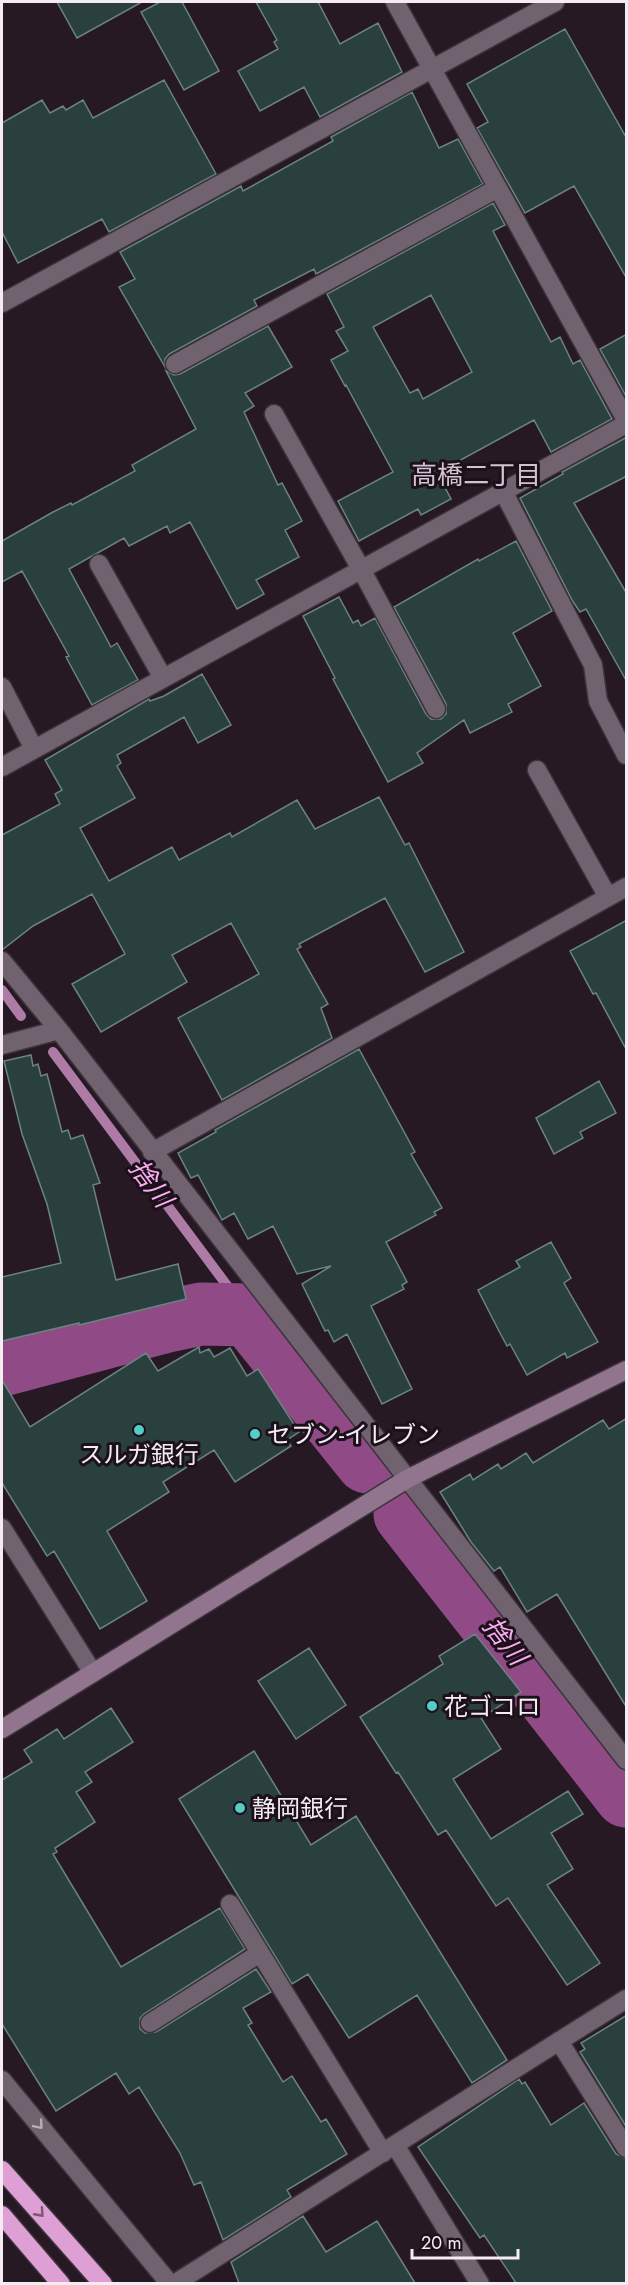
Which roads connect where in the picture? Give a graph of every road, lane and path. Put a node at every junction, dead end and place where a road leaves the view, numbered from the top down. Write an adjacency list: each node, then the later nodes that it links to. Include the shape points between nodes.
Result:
1 (394, 2): 3 (street)
2 (555, 2): 3 (street)
3 (432, 70): 4 (street); 5 (street)
4 (498, 188): 6 (street); 8 (street)
5 (2, 303)
6 (175, 364)
7 (274, 414): 11 (street)
8 (627, 422): 9 (street)
9 (503, 491): 11 (street); 16 (street, via 593,665 598,701)
10 (99, 564): 12 (street)
11 (361, 569): 12 (street); 14 (street)
12 (163, 678): 15 (street)
13 (2, 687): 15 (street)
14 (436, 709)
15 (34, 749): 17 (street)
16 (627, 755)
17 (2, 767)
18 (537, 770): 20 (street)
19 (627, 887): 20 (street)
20 (608, 897): 24 (street)
21 (2, 961): 22 (street)
22 (59, 1030): 23 (street); 24 (street)
23 (2, 1045)
24 (152, 1152): 26 (street)
25 (627, 1370): 26 (street)
26 (407, 1479): 28 (street); 30 (street)
27 (2, 1528): 28 (street)
28 (93, 1673): 29 (street)
29 (2, 1729)
30 (627, 1760)
31 (230, 1904): 32 (street)
32 (260, 1953): 34 (street); 38 (street)
33 (627, 1999): 35 (street)
34 (150, 2023)
35 (560, 2041): 37 (street); 38 (street)
36 (2, 2080): 43 (street, one-way to 43)
37 (627, 2148)
38 (389, 2149): 43 (street); 44 (street)
39 (2, 2170): 42 (highway, one-way to 42)
40 (2, 2215): 41 (highway)
41 (61, 2283)
42 (103, 2283)
43 (172, 2283)
44 (480, 2283)

